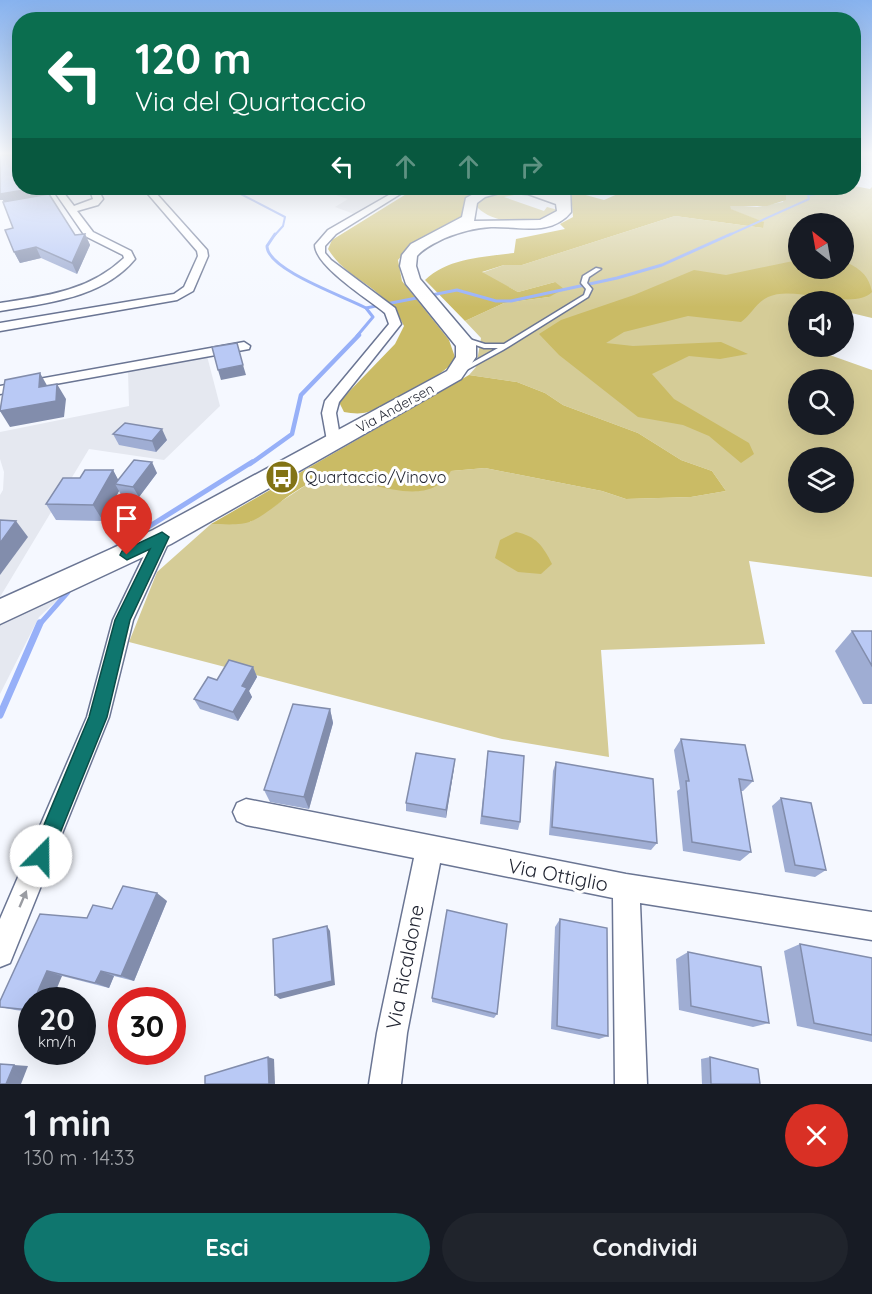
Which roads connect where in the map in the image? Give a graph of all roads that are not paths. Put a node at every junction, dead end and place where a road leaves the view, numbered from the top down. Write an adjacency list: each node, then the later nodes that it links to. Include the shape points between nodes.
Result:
1 (66, 206): 8 (street)
2 (86, 206): 8 (street)
3 (163, 206): 13 (street, via 202,250 184,294)
4 (376, 206): 19 (street, via 332,232 320,247 327,262 393,314 395,324 332,401 329,413)
5 (471, 206): 7 (street)
6 (564, 206): 9 (street, via 564,212 550,221)
7 (471, 209): 9 (street); 10 (street, via 468,219)
8 (70, 210): 12 (street, via 89,234 127,253 130,259 112,275 79,292)
9 (502, 223): 10 (street)
10 (454, 228): 14 (street, via 422,243 408,259 408,272)
11 (598, 269): 16 (lane, via 586,276 586,296)
12 (0, 307)
13 (0, 327)
14 (462, 339): 16 (lane, via 484,346); 17 (street, Via Andersen, via 467,352)
15 (244, 346): 18 (street)
16 (506, 346): 17 (lane)
17 (454, 375): 19 (street, Via Andersen)
18 (0, 390)
19 (333, 443): 20 (street, Via Andersen)
20 (162, 537): 21 (street, Via Andersen); 26 (street, one-way to 20, via 98,717 123,620)
21 (0, 612)
22 (246, 813): 23 (street, Via Ottiglio)
23 (429, 850): 24 (street, Via Ottiglio); 27 (street, Via Ricaldone)
24 (626, 887): 25 (street, Via Ottiglio); 28 (street)
25 (872, 926)
26 (0, 953)
27 (385, 1084)
28 (631, 1084)

